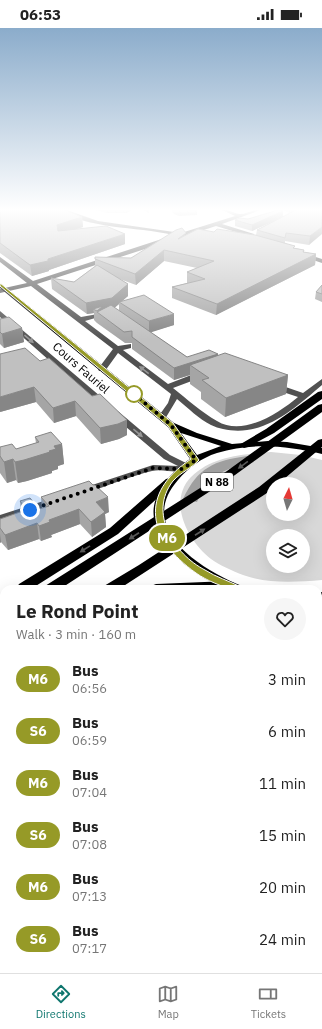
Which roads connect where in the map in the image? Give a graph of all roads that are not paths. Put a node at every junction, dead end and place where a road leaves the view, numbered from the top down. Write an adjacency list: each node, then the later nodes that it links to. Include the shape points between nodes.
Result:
1 (128, 252): 5 (street)
2 (293, 252): 4 (street)
3 (0, 259): 5 (street)
4 (322, 261)
5 (32, 284): 6 (street); 9 (street)
6 (1, 289): 12 (main road, Cours Fauriel)
7 (0, 313): 28 (street, Cours Fauriel, one-way to 28, via 9,325 167,457)
8 (117, 316): 9 (street, via 111,312)
9 (79, 320): 11 (street)
10 (128, 346): 11 (street)
11 (117, 349): 12 (street); 16 (street, one-way to 11)
12 (102, 369): 21 (main road, Cours Fauriel)
13 (210, 371): 16 (street)
14 (322, 381): 19 (street)
15 (268, 383): 19 (street)
16 (167, 388): 17 (street)
17 (175, 394): 19 (street, via 209,421 228,429 265,424); 21 (street)
18 (322, 394): 24 (highway, via 270,431)
19 (304, 396)
20 (321, 408): 34 (highway, N 88, one-way to 34, via 230,474)
21 (162, 417): 22 (main road, Cours Fauriel)
22 (171, 425): 25 (main road, Cours Fauriel); 27 (main road, Cours Fauriel)
23 (322, 442): 35 (highway, N 88, one-way to 23, via 263,490)
24 (244, 445): 25 (main road); 26 (main road, via 286,444)
25 (233, 447): 27 (main road)
26 (322, 451)
27 (196, 460): 28 (main road)
28 (184, 467): 29 (main road); 30 (street, via 153,468)
29 (170, 481): 33 (highway, one-way to 33, via 114,532); 36 (main road, via 161,498 159,516 165,536 179,555 201,572)
30 (74, 494)
31 (59, 499): 32 (street)
32 (0, 520)
33 (27, 585)
34 (56, 585)
35 (116, 585)
36 (227, 585)

